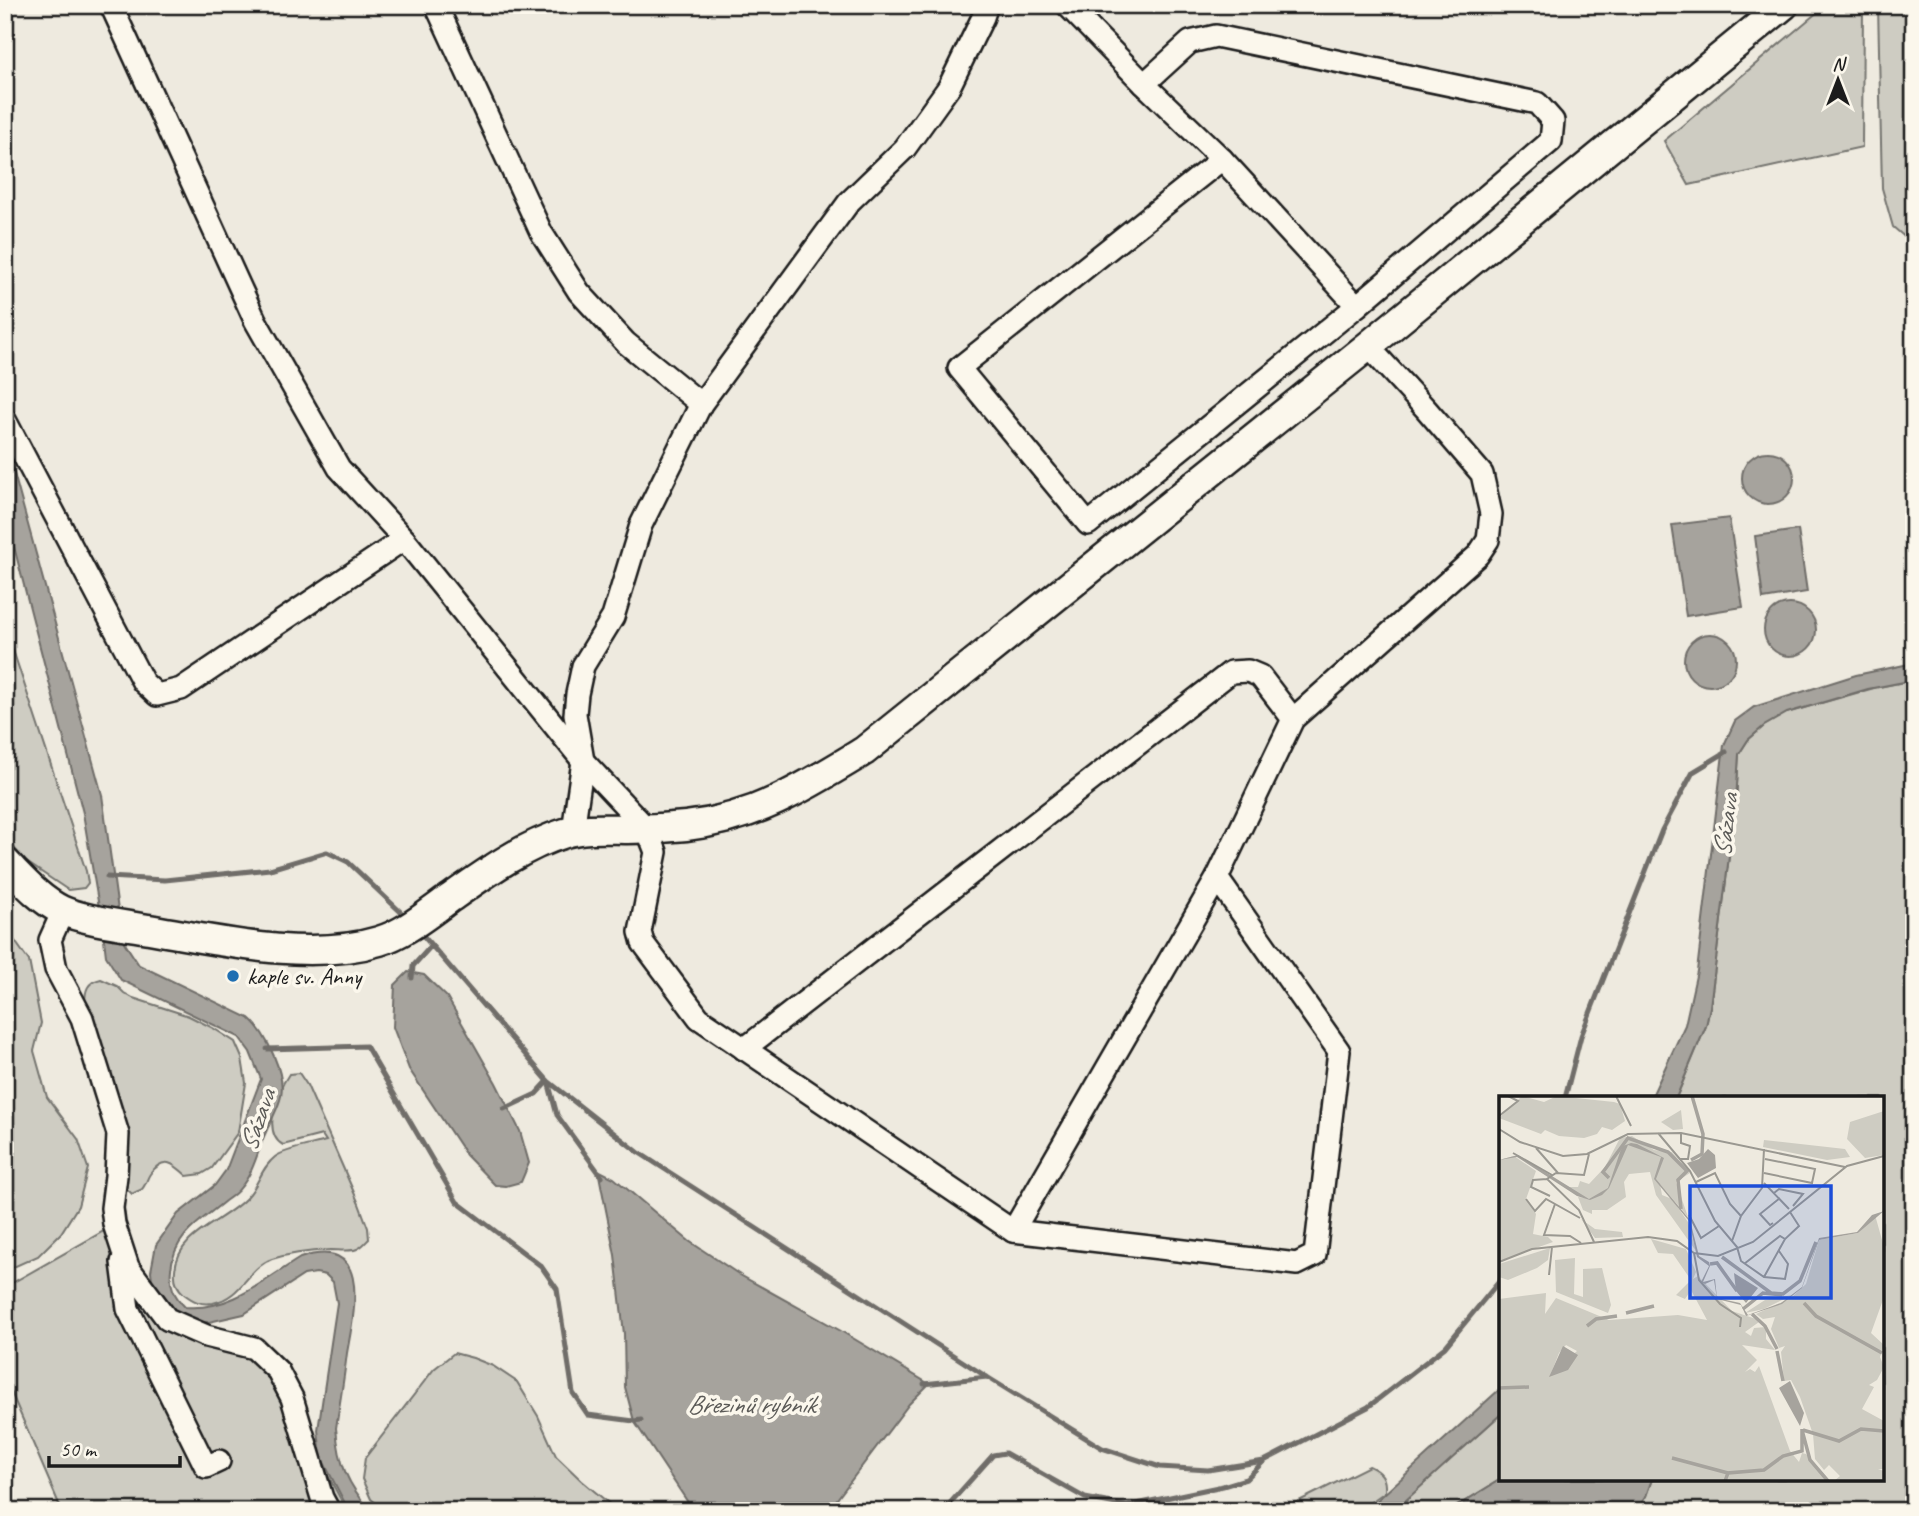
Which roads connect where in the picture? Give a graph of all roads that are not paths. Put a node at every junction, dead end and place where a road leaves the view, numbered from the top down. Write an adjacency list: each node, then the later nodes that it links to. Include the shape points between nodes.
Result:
1 (111, 5): 12 (street, via 256,320 339,468)
2 (436, 5): 10 (street, via 541,232 579,292 626,342)
3 (987, 5): 10 (street, via 949,87 905,148 849,202)
4 (1068, 5): 6 (street)
5 (1784, 5): 9 (main road)
6 (1144, 85): 7 (street); 8 (street, via 1190,42 1216,36 1537,103 1553,121 1551,141)
7 (1222, 159): 8 (street); 8 (street, via 958,368 1088,524)
8 (1357, 306)
9 (1368, 346): 13 (street, via 1482,474 1491,514 1488,540 1478,555); 15 (main road, via 864,751 765,807 713,822)
10 (701, 404): 14 (street, via 641,525 612,617 583,666 575,714)
11 (5, 420): 12 (street, via 143,682 157,695 181,690)
12 (404, 539): 14 (street)
13 (1293, 719): 18 (street); 20 (street, via 1260,676 1231,672)
14 (583, 761): 15 (street); 16 (street)
15 (647, 829): 16 (main road); 20 (street, via 656,852 640,932 643,943 699,1018)
16 (573, 831): 19 (main road, via 545,839 380,941 344,948 298,951 211,940)
17 (5, 862): 19 (main road, via 41,898)
18 (1217, 878): 21 (street); 21 (street, via 1339,1051 1315,1255 1297,1264)
19 (63, 911): 22 (street, via 50,940 56,969 82,1018 118,1134 112,1208)
20 (744, 1049): 21 (street)
21 (1013, 1231)
22 (121, 1249): 23 (street, via 128,1309 206,1467); 24 (street, via 128,1267 167,1319 206,1336 254,1348 278,1371 292,1398)
23 (219, 1461)
24 (329, 1511)

